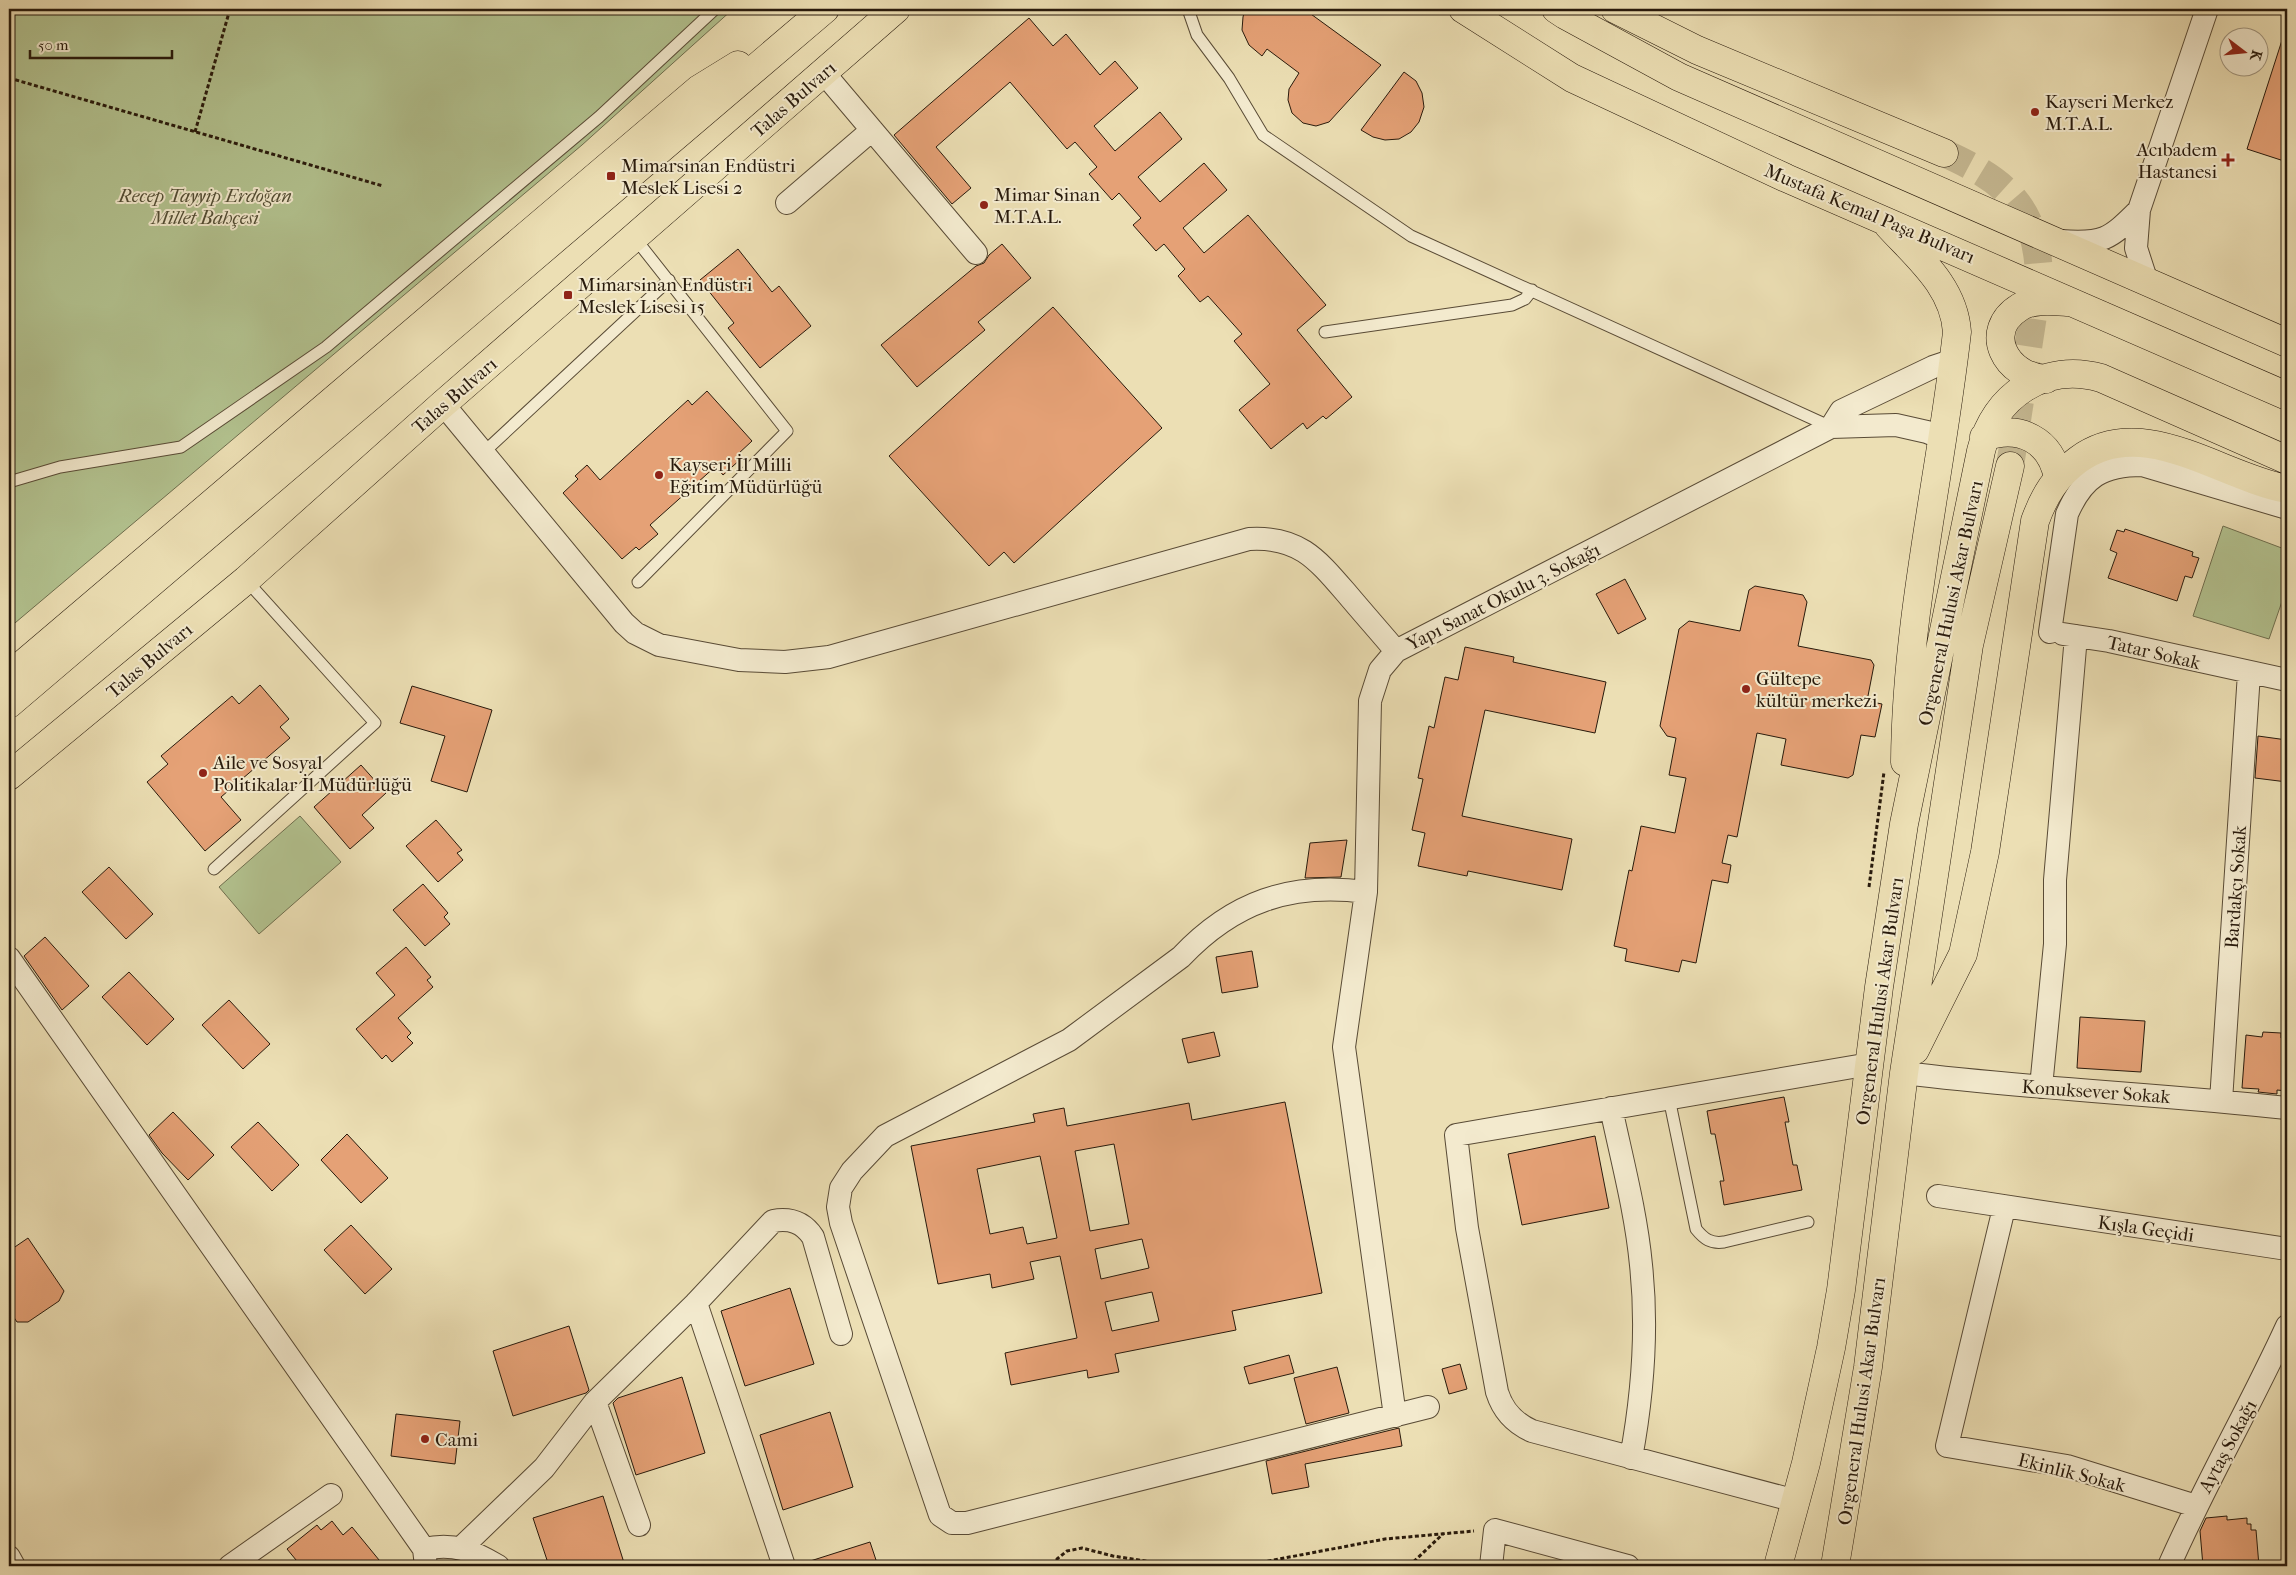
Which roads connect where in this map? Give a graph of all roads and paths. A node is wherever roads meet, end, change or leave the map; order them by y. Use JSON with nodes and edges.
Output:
{"nodes":[{"id":1,"x":230,"y":9,"type":"edge"},
{"id":2,"x":715,"y":9,"type":"edge"},
{"id":3,"x":896,"y":9,"type":"edge"},
{"id":4,"x":1188,"y":9,"type":"edge"},
{"id":5,"x":1463,"y":9,"type":"edge"},
{"id":6,"x":1556,"y":9,"type":"edge"},
{"id":7,"x":1615,"y":9,"type":"edge"},
{"id":8,"x":2207,"y":9,"type":"edge"},
{"id":9,"x":821,"y":12,"type":"edge"},
{"id":10,"x":823,"y":72,"type":"junction"},
{"id":11,"x":9,"y":78,"type":"edge"},
{"id":12,"x":872,"y":130,"type":"junction"},
{"id":13,"x":196,"y":132,"type":"junction"},
{"id":14,"x":1944,"y":153,"type":"tunnel mouth"},
{"id":15,"x":383,"y":186,"type":"dead end"},
{"id":16,"x":787,"y":203,"type":"dead end"},
{"id":17,"x":2139,"y":210,"type":"junction"},
{"id":18,"x":1882,"y":219,"type":"junction"},
{"id":19,"x":634,"y":238,"type":"junction"},
{"id":20,"x":2056,"y":241,"type":"junction"},
{"id":21,"x":976,"y":253,"type":"dead end"},
{"id":22,"x":2146,"y":279,"type":"junction"},
{"id":23,"x":669,"y":280,"type":"junction"},
{"id":24,"x":1532,"y":290,"type":"junction"},
{"id":25,"x":2076,"y":302,"type":"junction"},
{"id":26,"x":1325,"y":332,"type":"dead end"},
{"id":27,"x":2287,"y":342,"type":"edge"},
{"id":28,"x":1954,"y":360,"type":"junction"},
{"id":29,"x":2046,"y":378,"type":"junction"},
{"id":30,"x":2287,"y":396,"type":"edge"},
{"id":31,"x":443,"y":404,"type":"junction"},
{"id":32,"x":1831,"y":427,"type":"junction"},
{"id":33,"x":1984,"y":437,"type":"junction"},
{"id":34,"x":1942,"y":438,"type":"junction"},
{"id":35,"x":483,"y":453,"type":"junction"},
{"id":36,"x":2287,"y":460,"type":"edge"},
{"id":37,"x":2010,"y":466,"type":"tunnel mouth"},
{"id":38,"x":2058,"y":478,"type":"junction"},
{"id":39,"x":9,"y":482,"type":"edge"},
{"id":40,"x":2287,"y":488,"type":"edge"},
{"id":41,"x":2287,"y":508,"type":"edge"},
{"id":42,"x":246,"y":580,"type":"junction"},
{"id":43,"x":638,"y":582,"type":"dead end"},
{"id":44,"x":2020,"y":627,"type":"junction"},
{"id":45,"x":2050,"y":632,"type":"junction"},
{"id":46,"x":2076,"y":636,"type":"junction"},
{"id":47,"x":1396,"y":651,"type":"junction"},
{"id":48,"x":2249,"y":673,"type":"junction"},
{"id":49,"x":9,"y":676,"type":"edge"},
{"id":50,"x":2287,"y":680,"type":"edge"},
{"id":51,"x":9,"y":704,"type":"edge"},
{"id":52,"x":9,"y":776,"type":"edge"},
{"id":53,"x":1904,"y":824,"type":"junction"},
{"id":54,"x":214,"y":869,"type":"dead end"},
{"id":55,"x":1366,"y":892,"type":"junction"},
{"id":56,"x":9,"y":958,"type":"edge"},
{"id":57,"x":1870,"y":1064,"type":"junction"},
{"id":58,"x":1904,"y":1073,"type":"junction"},
{"id":59,"x":2041,"y":1088,"type":"junction"},
{"id":60,"x":1669,"y":1098,"type":"junction"},
{"id":61,"x":2221,"y":1101,"type":"junction"},
{"id":62,"x":1611,"y":1108,"type":"junction"},
{"id":63,"x":2287,"y":1108,"type":"edge"},
{"id":64,"x":1938,"y":1196,"type":"dead end"},
{"id":65,"x":2004,"y":1208,"type":"junction"},
{"id":66,"x":1808,"y":1222,"type":"dead end"},
{"id":67,"x":2287,"y":1249,"type":"edge"},
{"id":68,"x":696,"y":1303,"type":"junction"},
{"id":69,"x":2287,"y":1326,"type":"edge"},
{"id":70,"x":841,"y":1334,"type":"dead end"},
{"id":71,"x":2278,"y":1367,"type":"edge"},
{"id":72,"x":595,"y":1402,"type":"junction"},
{"id":73,"x":1428,"y":1408,"type":"dead end"},
{"id":74,"x":1395,"y":1416,"type":"junction"},
{"id":75,"x":1631,"y":1458,"type":"junction"},
{"id":76,"x":331,"y":1495,"type":"dead end"},
{"id":77,"x":1796,"y":1502,"type":"junction"},
{"id":78,"x":2196,"y":1506,"type":"junction"},
{"id":79,"x":640,"y":1525,"type":"dead end"},
{"id":80,"x":1495,"y":1530,"type":"junction"},
{"id":81,"x":1445,"y":1533,"type":"junction"},
{"id":82,"x":461,"y":1548,"type":"junction"},
{"id":83,"x":9,"y":1557,"type":"edge"},
{"id":84,"x":425,"y":1558,"type":"edge"},
{"id":85,"x":14,"y":1566,"type":"edge"},
{"id":86,"x":230,"y":1566,"type":"edge"},
{"id":87,"x":498,"y":1566,"type":"edge"},
{"id":88,"x":784,"y":1566,"type":"edge"},
{"id":89,"x":1054,"y":1566,"type":"edge"},
{"id":90,"x":1178,"y":1566,"type":"edge"},
{"id":91,"x":1242,"y":1566,"type":"edge"},
{"id":92,"x":1408,"y":1566,"type":"edge"},
{"id":93,"x":1491,"y":1566,"type":"edge"},
{"id":94,"x":1628,"y":1566,"type":"edge"},
{"id":95,"x":1778,"y":1566,"type":"edge"},
{"id":96,"x":1835,"y":1566,"type":"edge"},
{"id":97,"x":2170,"y":1566,"type":"edge"}],
"edges":[{"from":1,"to":13,"type":"path"},
{"from":2,"to":39,"type":"lane"},
{"from":3,"to":10,"type":"main road","name":"Talas Bulvarı"},
{"from":4,"to":24,"type":"lane"},
{"from":5,"to":18,"type":"main road","name":"Mustafa Kemal Paşa Bulvarı"},
{"from":6,"to":20,"type":"main road"},
{"from":7,"to":14,"type":"main road"},
{"from":8,"to":17,"type":"street"},
{"from":9,"to":49,"type":"main road"},
{"from":9,"to":51,"type":"main road"},
{"from":10,"to":12,"type":"street"},
{"from":10,"to":19,"type":"main road","name":"Talas Bulvarı"},
{"from":11,"to":13,"type":"path"},
{"from":12,"to":16,"type":"street"},
{"from":12,"to":21,"type":"street"},
{"from":13,"to":15,"type":"path"},
{"from":17,"to":20,"type":"street"},
{"from":17,"to":22,"type":"street"},
{"from":18,"to":25,"type":"main road","name":"Mustafa Kemal Paşa Bulvarı"},
{"from":18,"to":28,"type":"main road"},
{"from":19,"to":23,"type":"lane"},
{"from":19,"to":31,"type":"main road","name":"Talas Bulvarı"},
{"from":20,"to":22,"type":"main road"},
{"from":22,"to":27,"type":"main road"},
{"from":23,"to":35,"type":"lane"},
{"from":23,"to":43,"type":"lane"},
{"from":24,"to":26,"type":"lane"},
{"from":24,"to":32,"type":"lane"},
{"from":25,"to":29,"type":"main road"},
{"from":25,"to":30,"type":"main road","name":"Mustafa Kemal Paşa Bulvarı"},
{"from":28,"to":32,"type":"street","name":"Yapı Sanat Okulu 3. Sokağı"},
{"from":28,"to":34,"type":"main road"},
{"from":29,"to":33,"type":"main road","name":"Orgeneral Hulusi Akar Bulvarı"},
{"from":29,"to":36,"type":"main road"},
{"from":31,"to":35,"type":"street"},
{"from":31,"to":42,"type":"main road","name":"Talas Bulvarı"},
{"from":32,"to":34,"type":"street","name":"Yapı Sanat Okulu 3. Sokağı"},
{"from":32,"to":47,"type":"street","name":"Yapı Sanat Okulu 3. Sokağı"},
{"from":33,"to":38,"type":"main road"},
{"from":33,"to":53,"type":"main road","name":"Orgeneral Hulusi Akar Bulvarı"},
{"from":34,"to":53,"type":"main road"},
{"from":35,"to":47,"type":"street"},
{"from":37,"to":58,"type":"main road","name":"Orgeneral Hulusi Akar Bulvarı"},
{"from":38,"to":40,"type":"main road"},
{"from":38,"to":44,"type":"main road"},
{"from":41,"to":45,"type":"street"},
{"from":42,"to":52,"type":"main road","name":"Talas Bulvarı"},
{"from":42,"to":54,"type":"lane"},
{"from":44,"to":45,"type":"street","name":"Tatar Sokak"},
{"from":44,"to":58,"type":"main road"},
{"from":45,"to":46,"type":"street","name":"Tatar Sokak"},
{"from":46,"to":48,"type":"street","name":"Tatar Sokak"},
{"from":46,"to":59,"type":"street"},
{"from":47,"to":55,"type":"street","name":"Yapı Sanat Okulu 3. Sokağı"},
{"from":48,"to":50,"type":"street","name":"Tatar Sokak"},
{"from":48,"to":61,"type":"street","name":"Bardakçı Sokak"},
{"from":53,"to":57,"type":"main road","name":"Orgeneral Hulusi Akar Bulvarı"},
{"from":55,"to":74,"type":"street","name":"Yapı Sanat Okulu 3. Sokağı"},
{"from":55,"to":74,"type":"street"},
{"from":56,"to":84,"type":"street"},
{"from":57,"to":60,"type":"street"},
{"from":57,"to":77,"type":"main road","name":"Orgeneral Hulusi Akar Bulvarı"},
{"from":58,"to":59,"type":"street","name":"Konuksever Sokak"},
{"from":58,"to":96,"type":"main road","name":"Orgeneral Hulusi Akar Bulvarı"},
{"from":59,"to":61,"type":"street","name":"Konuksever Sokak"},
{"from":60,"to":62,"type":"street"},
{"from":60,"to":66,"type":"lane"},
{"from":61,"to":63,"type":"street","name":"Konuksever Sokak"},
{"from":62,"to":75,"type":"street"},
{"from":62,"to":75,"type":"street"},
{"from":64,"to":65,"type":"street","name":"Kışla Geçidi"},
{"from":65,"to":67,"type":"street","name":"Kışla Geçidi"},
{"from":65,"to":78,"type":"street","name":"Ekinlik Sokak"},
{"from":68,"to":70,"type":"street"},
{"from":68,"to":72,"type":"street"},
{"from":68,"to":88,"type":"street"},
{"from":69,"to":71,"type":"street","name":"Aytaş Sokağı"},
{"from":71,"to":78,"type":"street","name":"Aytaş Sokağı"},
{"from":72,"to":79,"type":"street"},
{"from":72,"to":82,"type":"street"},
{"from":73,"to":74,"type":"street"},
{"from":75,"to":77,"type":"street"},
{"from":76,"to":86,"type":"street"},
{"from":77,"to":95,"type":"main road","name":"Orgeneral Hulusi Akar Bulvarı"},
{"from":78,"to":97,"type":"street","name":"Aytaş Sokağı"},
{"from":80,"to":81,"type":"path"},
{"from":80,"to":93,"type":"street"},
{"from":80,"to":94,"type":"street"},
{"from":81,"to":91,"type":"path"},
{"from":81,"to":92,"type":"path"},
{"from":82,"to":84,"type":"street"},
{"from":82,"to":87,"type":"street"},
{"from":83,"to":85,"type":"street"},
{"from":89,"to":90,"type":"path"}]}
